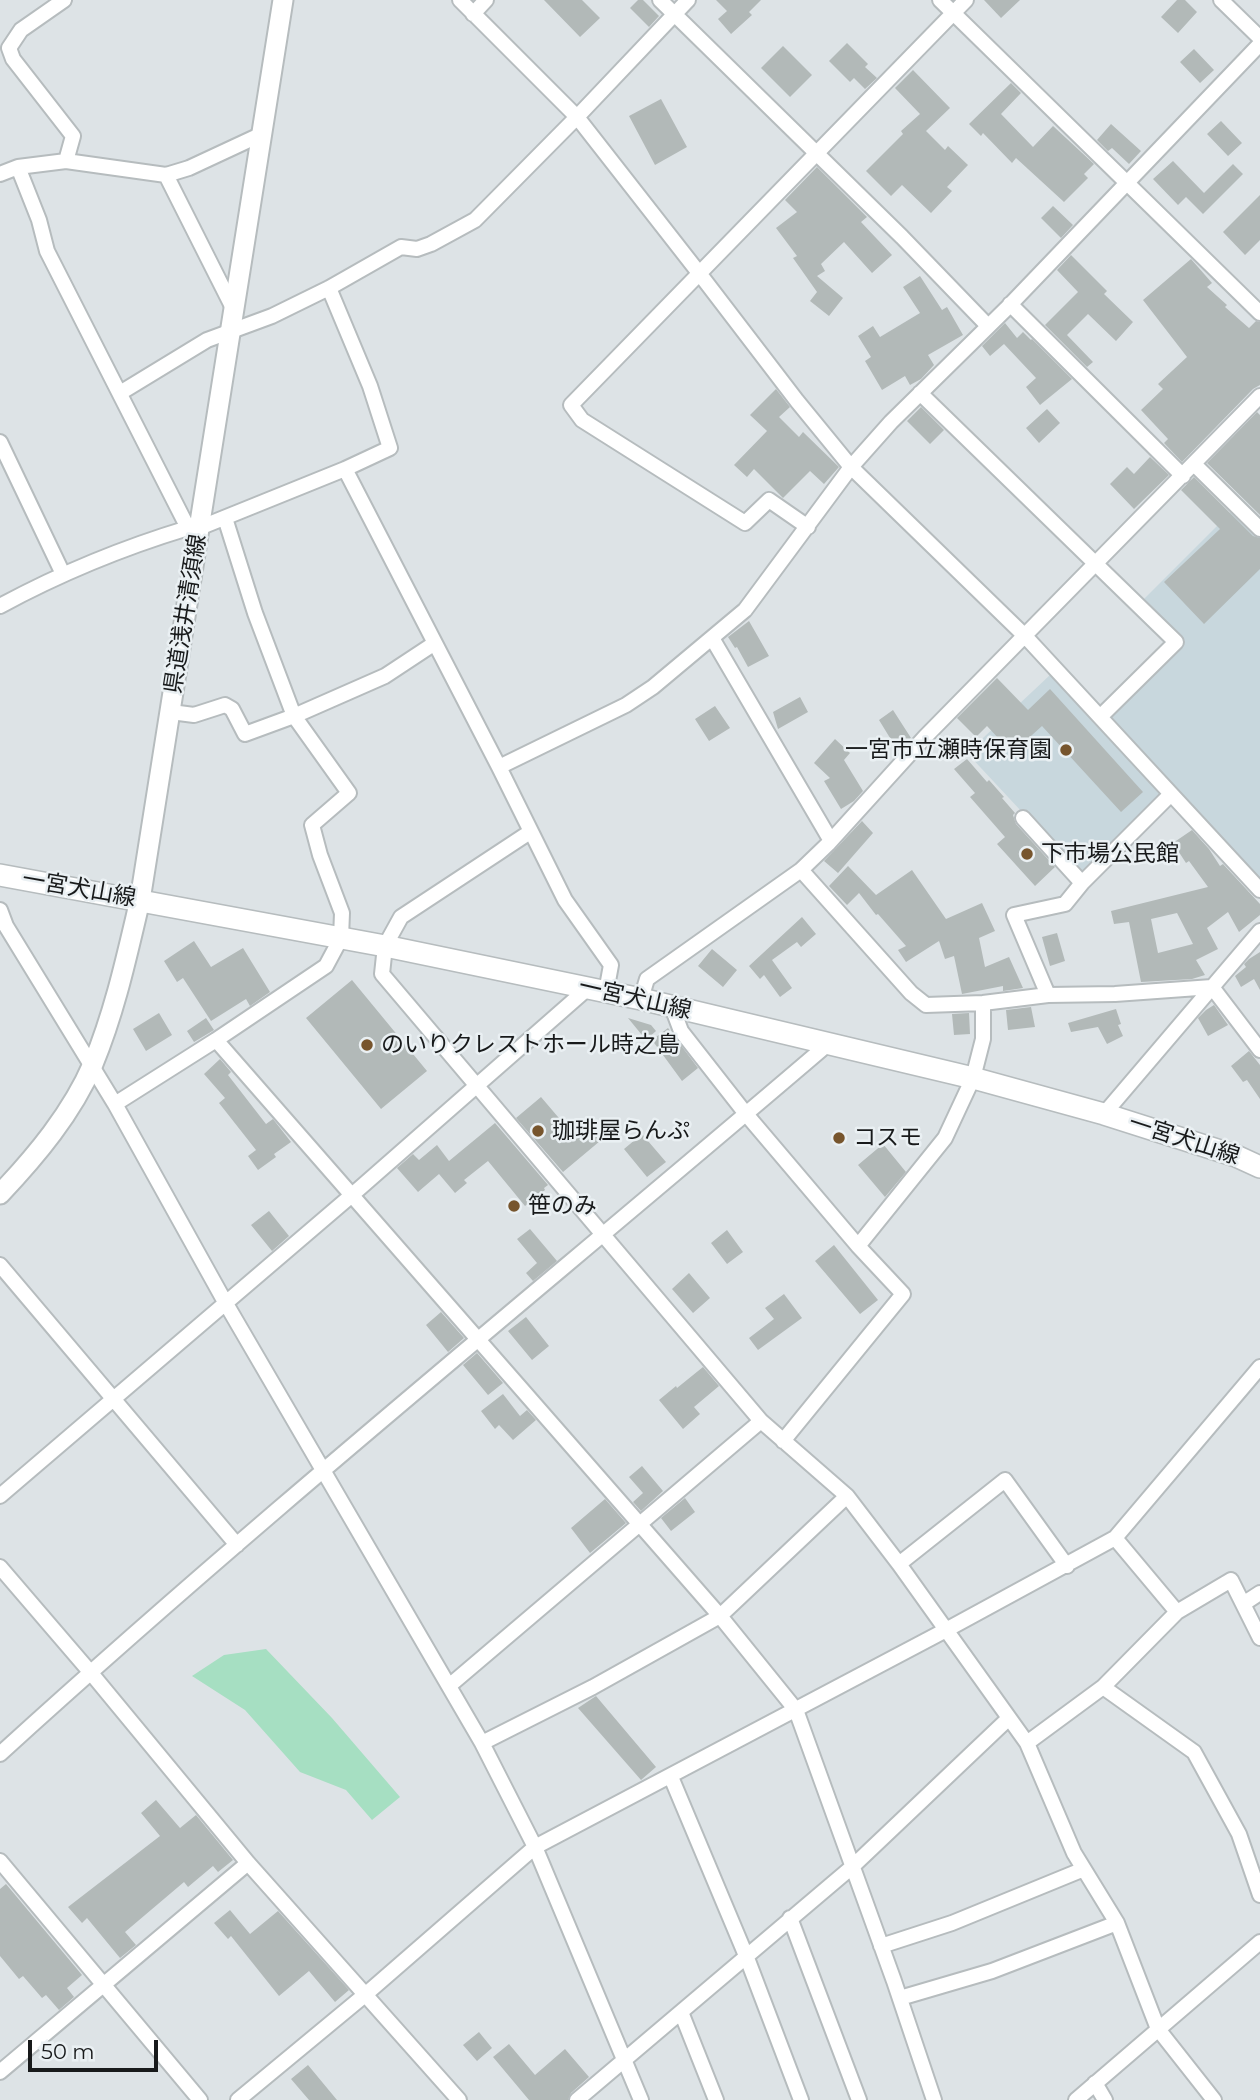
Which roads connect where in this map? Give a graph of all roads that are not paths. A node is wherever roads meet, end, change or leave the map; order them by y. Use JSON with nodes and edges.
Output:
{"nodes":[{"id":1,"x":64,"y":0,"type":"edge"},
{"id":2,"x":283,"y":0,"type":"edge"},
{"id":3,"x":460,"y":0,"type":"edge"},
{"id":4,"x":486,"y":0,"type":"edge"},
{"id":5,"x":660,"y":0,"type":"edge"},
{"id":6,"x":688,"y":0,"type":"edge"},
{"id":7,"x":940,"y":0,"type":"edge"},
{"id":8,"x":966,"y":0,"type":"edge"},
{"id":9,"x":1221,"y":0,"type":"edge"},
{"id":10,"x":473,"y":13,"type":"junction"},
{"id":11,"x":954,"y":13,"type":"junction"},
{"id":12,"x":674,"y":15,"type":"junction"},
{"id":13,"x":1260,"y":38,"type":"edge"},
{"id":14,"x":1260,"y":44,"type":"edge"},
{"id":15,"x":577,"y":117,"type":"junction"},
{"id":16,"x":262,"y":134,"type":"junction"},
{"id":17,"x":815,"y":155,"type":"junction"},
{"id":18,"x":66,"y":161,"type":"junction"},
{"id":19,"x":18,"y":167,"type":"junction"},
{"id":20,"x":0,"y":174,"type":"edge"},
{"id":21,"x":166,"y":175,"type":"junction"},
{"id":22,"x":1128,"y":184,"type":"junction"},
{"id":23,"x":699,"y":273,"type":"junction"},
{"id":24,"x":329,"y":288,"type":"junction"},
{"id":25,"x":1010,"y":304,"type":"junction"},
{"id":26,"x":234,"y":310,"type":"junction"},
{"id":27,"x":1260,"y":313,"type":"edge"},
{"id":28,"x":988,"y":326,"type":"junction"},
{"id":29,"x":230,"y":330,"type":"junction"},
{"id":30,"x":120,"y":393,"type":"junction"},
{"id":31,"x":920,"y":393,"type":"junction"},
{"id":32,"x":1260,"y":396,"type":"edge"},
{"id":33,"x":0,"y":442,"type":"edge"},
{"id":34,"x":1194,"y":464,"type":"junction"},
{"id":35,"x":851,"y":467,"type":"junction"},
{"id":36,"x":345,"y":469,"type":"junction"},
{"id":37,"x":1183,"y":476,"type":"junction"},
{"id":38,"x":225,"y":518,"type":"junction"},
{"id":39,"x":808,"y":527,"type":"junction"},
{"id":40,"x":193,"y":528,"type":"junction"},
{"id":41,"x":1260,"y":529,"type":"edge"},
{"id":42,"x":1095,"y":564,"type":"junction"},
{"id":43,"x":63,"y":574,"type":"junction"},
{"id":44,"x":0,"y":606,"type":"edge"},
{"id":45,"x":1025,"y":636,"type":"junction"},
{"id":46,"x":712,"y":638,"type":"junction"},
{"id":47,"x":435,"y":643,"type":"junction"},
{"id":48,"x":171,"y":712,"type":"junction"},
{"id":49,"x":295,"y":716,"type":"junction"},
{"id":50,"x":1100,"y":717,"type":"junction"},
{"id":51,"x":499,"y":767,"type":"junction"},
{"id":52,"x":1171,"y":794,"type":"junction"},
{"id":53,"x":1023,"y":818,"type":"dead end"},
{"id":54,"x":530,"y":832,"type":"junction"},
{"id":55,"x":831,"y":841,"type":"junction"},
{"id":56,"x":801,"y":870,"type":"junction"},
{"id":57,"x":0,"y":876,"type":"edge"},
{"id":58,"x":1082,"y":883,"type":"junction"},
{"id":59,"x":1260,"y":890,"type":"edge"},
{"id":60,"x":140,"y":900,"type":"junction"},
{"id":61,"x":0,"y":910,"type":"edge"},
{"id":62,"x":3,"y":928,"type":"edge"},
{"id":63,"x":1260,"y":931,"type":"edge"},
{"id":64,"x":341,"y":938,"type":"junction"},
{"id":65,"x":385,"y":946,"type":"junction"},
{"id":66,"x":1212,"y":987,"type":"junction"},
{"id":67,"x":597,"y":990,"type":"junction"},
{"id":68,"x":1048,"y":995,"type":"junction"},
{"id":69,"x":641,"y":999,"type":"junction"},
{"id":70,"x":983,"y":1003,"type":"junction"},
{"id":71,"x":672,"y":1007,"type":"junction"},
{"id":72,"x":216,"y":1040,"type":"junction"},
{"id":73,"x":828,"y":1044,"type":"junction"},
{"id":74,"x":1260,"y":1050,"type":"edge"},
{"id":75,"x":92,"y":1066,"type":"junction"},
{"id":76,"x":973,"y":1078,"type":"junction"},
{"id":77,"x":476,"y":1086,"type":"junction"},
{"id":78,"x":115,"y":1104,"type":"junction"},
{"id":79,"x":746,"y":1114,"type":"junction"},
{"id":80,"x":1104,"y":1114,"type":"junction"},
{"id":81,"x":1260,"y":1167,"type":"edge"},
{"id":82,"x":0,"y":1194,"type":"edge"},
{"id":83,"x":352,"y":1195,"type":"junction"},
{"id":84,"x":602,"y":1234,"type":"junction"},
{"id":85,"x":858,"y":1246,"type":"junction"},
{"id":86,"x":0,"y":1265,"type":"edge"},
{"id":87,"x":225,"y":1302,"type":"junction"},
{"id":88,"x":478,"y":1339,"type":"junction"},
{"id":89,"x":1260,"y":1367,"type":"edge"},
{"id":90,"x":113,"y":1401,"type":"junction"},
{"id":91,"x":761,"y":1421,"type":"junction"},
{"id":92,"x":783,"y":1441,"type":"junction"},
{"id":93,"x":323,"y":1472,"type":"junction"},
{"id":94,"x":0,"y":1496,"type":"edge"},
{"id":95,"x":847,"y":1496,"type":"junction"},
{"id":96,"x":639,"y":1525,"type":"junction"},
{"id":97,"x":1115,"y":1538,"type":"junction"},
{"id":98,"x":237,"y":1545,"type":"junction"},
{"id":99,"x":899,"y":1564,"type":"junction"},
{"id":100,"x":1067,"y":1566,"type":"junction"},
{"id":101,"x":0,"y":1567,"type":"edge"},
{"id":102,"x":1260,"y":1592,"type":"edge"},
{"id":103,"x":1243,"y":1604,"type":"junction"},
{"id":104,"x":1177,"y":1612,"type":"junction"},
{"id":105,"x":720,"y":1616,"type":"junction"},
{"id":106,"x":946,"y":1630,"type":"junction"},
{"id":107,"x":1260,"y":1638,"type":"edge"},
{"id":108,"x":91,"y":1673,"type":"junction"},
{"id":109,"x":449,"y":1686,"type":"junction"},
{"id":110,"x":1103,"y":1687,"type":"junction"},
{"id":111,"x":796,"y":1710,"type":"junction"},
{"id":112,"x":1009,"y":1718,"type":"junction"},
{"id":113,"x":482,"y":1743,"type":"junction"},
{"id":114,"x":1027,"y":1743,"type":"junction"},
{"id":115,"x":0,"y":1754,"type":"edge"},
{"id":116,"x":671,"y":1777,"type":"junction"},
{"id":117,"x":535,"y":1847,"type":"junction"},
{"id":118,"x":0,"y":1861,"type":"edge"},
{"id":119,"x":248,"y":1863,"type":"junction"},
{"id":120,"x":852,"y":1867,"type":"junction"},
{"id":121,"x":1084,"y":1869,"type":"junction"},
{"id":122,"x":1260,"y":1895,"type":"edge"},
{"id":123,"x":790,"y":1918,"type":"junction"},
{"id":124,"x":1117,"y":1923,"type":"junction"},
{"id":125,"x":1260,"y":1942,"type":"edge"},
{"id":126,"x":881,"y":1946,"type":"junction"},
{"id":127,"x":747,"y":1958,"type":"junction"},
{"id":128,"x":103,"y":1984,"type":"junction"},
{"id":129,"x":366,"y":1994,"type":"junction"},
{"id":130,"x":900,"y":1998,"type":"junction"},
{"id":131,"x":681,"y":2012,"type":"junction"},
{"id":132,"x":1158,"y":2029,"type":"junction"},
{"id":133,"x":624,"y":2059,"type":"junction"},
{"id":134,"x":0,"y":2072,"type":"edge"},
{"id":135,"x":1095,"y":2083,"type":"junction"},
{"id":136,"x":200,"y":2100,"type":"edge"},
{"id":137,"x":238,"y":2100,"type":"edge"},
{"id":138,"x":459,"y":2100,"type":"edge"},
{"id":139,"x":577,"y":2100,"type":"edge"},
{"id":140,"x":641,"y":2100,"type":"edge"},
{"id":141,"x":716,"y":2100,"type":"edge"},
{"id":142,"x":801,"y":2100,"type":"edge"},
{"id":143,"x":859,"y":2100,"type":"edge"},
{"id":144,"x":934,"y":2100,"type":"edge"},
{"id":145,"x":1076,"y":2100,"type":"edge"},
{"id":146,"x":1105,"y":2100,"type":"edge"},
{"id":147,"x":1214,"y":2100,"type":"edge"}],
"edges":[{"from":1,"to":18,"type":"street"},
{"from":2,"to":16,"type":"main road","name":"県道浅井清須線"},
{"from":3,"to":10,"type":"street"},
{"from":4,"to":10,"type":"street"},
{"from":5,"to":12,"type":"street"},
{"from":6,"to":12,"type":"street"},
{"from":7,"to":11,"type":"street"},
{"from":8,"to":11,"type":"street"},
{"from":9,"to":13,"type":"street"},
{"from":10,"to":15,"type":"street"},
{"from":11,"to":17,"type":"street"},
{"from":11,"to":22,"type":"street"},
{"from":12,"to":15,"type":"street"},
{"from":12,"to":17,"type":"street"},
{"from":14,"to":22,"type":"street"},
{"from":15,"to":23,"type":"street"},
{"from":15,"to":24,"type":"street"},
{"from":16,"to":21,"type":"street"},
{"from":16,"to":26,"type":"main road","name":"県道浅井清須線"},
{"from":17,"to":23,"type":"street"},
{"from":17,"to":28,"type":"street"},
{"from":18,"to":19,"type":"street"},
{"from":18,"to":21,"type":"street"},
{"from":19,"to":20,"type":"street"},
{"from":19,"to":30,"type":"street"},
{"from":21,"to":26,"type":"street"},
{"from":22,"to":25,"type":"street"},
{"from":22,"to":27,"type":"street"},
{"from":23,"to":35,"type":"street"},
{"from":23,"to":39,"type":"street"},
{"from":24,"to":29,"type":"street"},
{"from":24,"to":36,"type":"street"},
{"from":25,"to":28,"type":"street"},
{"from":25,"to":37,"type":"street"},
{"from":26,"to":29,"type":"main road","name":"県道浅井清須線"},
{"from":28,"to":31,"type":"street"},
{"from":29,"to":30,"type":"street"},
{"from":29,"to":40,"type":"main road","name":"県道浅井清須線"},
{"from":30,"to":40,"type":"street"},
{"from":31,"to":35,"type":"street"},
{"from":31,"to":42,"type":"street"},
{"from":32,"to":34,"type":"street"},
{"from":33,"to":43,"type":"street"},
{"from":34,"to":37,"type":"street"},
{"from":34,"to":41,"type":"street"},
{"from":35,"to":39,"type":"street"},
{"from":35,"to":45,"type":"street"},
{"from":36,"to":38,"type":"street"},
{"from":36,"to":47,"type":"street"},
{"from":37,"to":42,"type":"street"},
{"from":38,"to":40,"type":"street"},
{"from":38,"to":49,"type":"street"},
{"from":39,"to":46,"type":"street"},
{"from":40,"to":43,"type":"street"},
{"from":40,"to":48,"type":"main road","name":"県道浅井清須線"},
{"from":42,"to":45,"type":"street"},
{"from":42,"to":50,"type":"street"},
{"from":43,"to":44,"type":"street"},
{"from":45,"to":50,"type":"street"},
{"from":45,"to":55,"type":"street"},
{"from":46,"to":51,"type":"street"},
{"from":46,"to":55,"type":"street"},
{"from":47,"to":49,"type":"street"},
{"from":47,"to":51,"type":"street"},
{"from":48,"to":49,"type":"street"},
{"from":48,"to":60,"type":"main road","name":"県道浅井清須線"},
{"from":49,"to":64,"type":"street"},
{"from":50,"to":52,"type":"street"},
{"from":51,"to":54,"type":"street"},
{"from":52,"to":58,"type":"street"},
{"from":52,"to":59,"type":"street"},
{"from":53,"to":58,"type":"street"},
{"from":54,"to":65,"type":"street"},
{"from":54,"to":67,"type":"street"},
{"from":55,"to":56,"type":"street"},
{"from":56,"to":69,"type":"street"},
{"from":56,"to":70,"type":"street"},
{"from":57,"to":60,"type":"main road","name":"一宮犬山線"},
{"from":58,"to":68,"type":"street"},
{"from":60,"to":64,"type":"main road","name":"一宮犬山線"},
{"from":60,"to":75,"type":"main road","name":"県道浅井清須線"},
{"from":61,"to":62,"type":"street"},
{"from":62,"to":75,"type":"street"},
{"from":63,"to":66,"type":"street"},
{"from":64,"to":65,"type":"main road","name":"一宮犬山線"},
{"from":64,"to":72,"type":"street"},
{"from":65,"to":67,"type":"main road","name":"一宮犬山線"},
{"from":65,"to":77,"type":"street"},
{"from":66,"to":68,"type":"street"},
{"from":66,"to":74,"type":"street"},
{"from":66,"to":80,"type":"street"},
{"from":67,"to":69,"type":"main road","name":"一宮犬山線"},
{"from":67,"to":77,"type":"street"},
{"from":68,"to":70,"type":"street"},
{"from":69,"to":71,"type":"main road","name":"一宮犬山線"},
{"from":70,"to":76,"type":"street"},
{"from":71,"to":73,"type":"main road","name":"一宮犬山線"},
{"from":71,"to":79,"type":"street"},
{"from":72,"to":78,"type":"street"},
{"from":72,"to":83,"type":"street"},
{"from":73,"to":76,"type":"main road","name":"一宮犬山線"},
{"from":73,"to":79,"type":"street"},
{"from":75,"to":78,"type":"street"},
{"from":75,"to":82,"type":"main road","name":"県道浅井清須線"},
{"from":76,"to":80,"type":"main road","name":"一宮犬山線"},
{"from":76,"to":85,"type":"street"},
{"from":77,"to":83,"type":"street"},
{"from":77,"to":84,"type":"street"},
{"from":78,"to":87,"type":"street"},
{"from":79,"to":84,"type":"street"},
{"from":79,"to":85,"type":"street"},
{"from":80,"to":81,"type":"main road","name":"一宮犬山線"},
{"from":83,"to":87,"type":"street"},
{"from":83,"to":88,"type":"street"},
{"from":84,"to":88,"type":"street"},
{"from":84,"to":91,"type":"street"},
{"from":85,"to":92,"type":"street"},
{"from":86,"to":90,"type":"street"},
{"from":87,"to":90,"type":"street"},
{"from":87,"to":93,"type":"street"},
{"from":88,"to":93,"type":"street"},
{"from":88,"to":96,"type":"street"},
{"from":89,"to":97,"type":"street"},
{"from":90,"to":94,"type":"street"},
{"from":90,"to":98,"type":"street"},
{"from":91,"to":92,"type":"street"},
{"from":91,"to":96,"type":"street"},
{"from":92,"to":95,"type":"street"},
{"from":93,"to":98,"type":"street"},
{"from":93,"to":109,"type":"street"},
{"from":95,"to":99,"type":"street"},
{"from":95,"to":105,"type":"street"},
{"from":96,"to":105,"type":"street"},
{"from":96,"to":109,"type":"street"},
{"from":97,"to":100,"type":"street"},
{"from":97,"to":104,"type":"street"},
{"from":98,"to":108,"type":"street"},
{"from":99,"to":100,"type":"street"},
{"from":99,"to":106,"type":"street"},
{"from":100,"to":106,"type":"street"},
{"from":101,"to":108,"type":"street"},
{"from":102,"to":103,"type":"street"},
{"from":103,"to":104,"type":"street"},
{"from":103,"to":107,"type":"street"},
{"from":104,"to":110,"type":"street"},
{"from":105,"to":111,"type":"street"},
{"from":105,"to":113,"type":"street"},
{"from":106,"to":111,"type":"street"},
{"from":106,"to":112,"type":"street"},
{"from":108,"to":115,"type":"street"},
{"from":108,"to":119,"type":"street"},
{"from":109,"to":113,"type":"street"},
{"from":110,"to":114,"type":"street"},
{"from":110,"to":122,"type":"street"},
{"from":111,"to":116,"type":"street"},
{"from":111,"to":120,"type":"street"},
{"from":112,"to":114,"type":"street"},
{"from":112,"to":120,"type":"street"},
{"from":113,"to":117,"type":"street"},
{"from":114,"to":121,"type":"street"},
{"from":116,"to":117,"type":"street"},
{"from":116,"to":127,"type":"street"},
{"from":117,"to":129,"type":"street"},
{"from":117,"to":133,"type":"street"},
{"from":118,"to":128,"type":"street"},
{"from":119,"to":128,"type":"street"},
{"from":119,"to":129,"type":"street"},
{"from":120,"to":123,"type":"street"},
{"from":120,"to":126,"type":"street"},
{"from":121,"to":124,"type":"street"},
{"from":121,"to":126,"type":"street"},
{"from":123,"to":127,"type":"street"},
{"from":123,"to":143,"type":"street"},
{"from":124,"to":130,"type":"street"},
{"from":124,"to":132,"type":"street"},
{"from":125,"to":132,"type":"street"},
{"from":126,"to":130,"type":"street"},
{"from":127,"to":131,"type":"street"},
{"from":127,"to":142,"type":"street"},
{"from":128,"to":134,"type":"street"},
{"from":128,"to":136,"type":"street"},
{"from":129,"to":137,"type":"street"},
{"from":129,"to":138,"type":"street"},
{"from":130,"to":144,"type":"street"},
{"from":131,"to":133,"type":"street"},
{"from":131,"to":141,"type":"street"},
{"from":132,"to":135,"type":"street"},
{"from":132,"to":147,"type":"street"},
{"from":133,"to":139,"type":"street"},
{"from":133,"to":140,"type":"street"},
{"from":135,"to":145,"type":"street"},
{"from":135,"to":146,"type":"street"}]}
